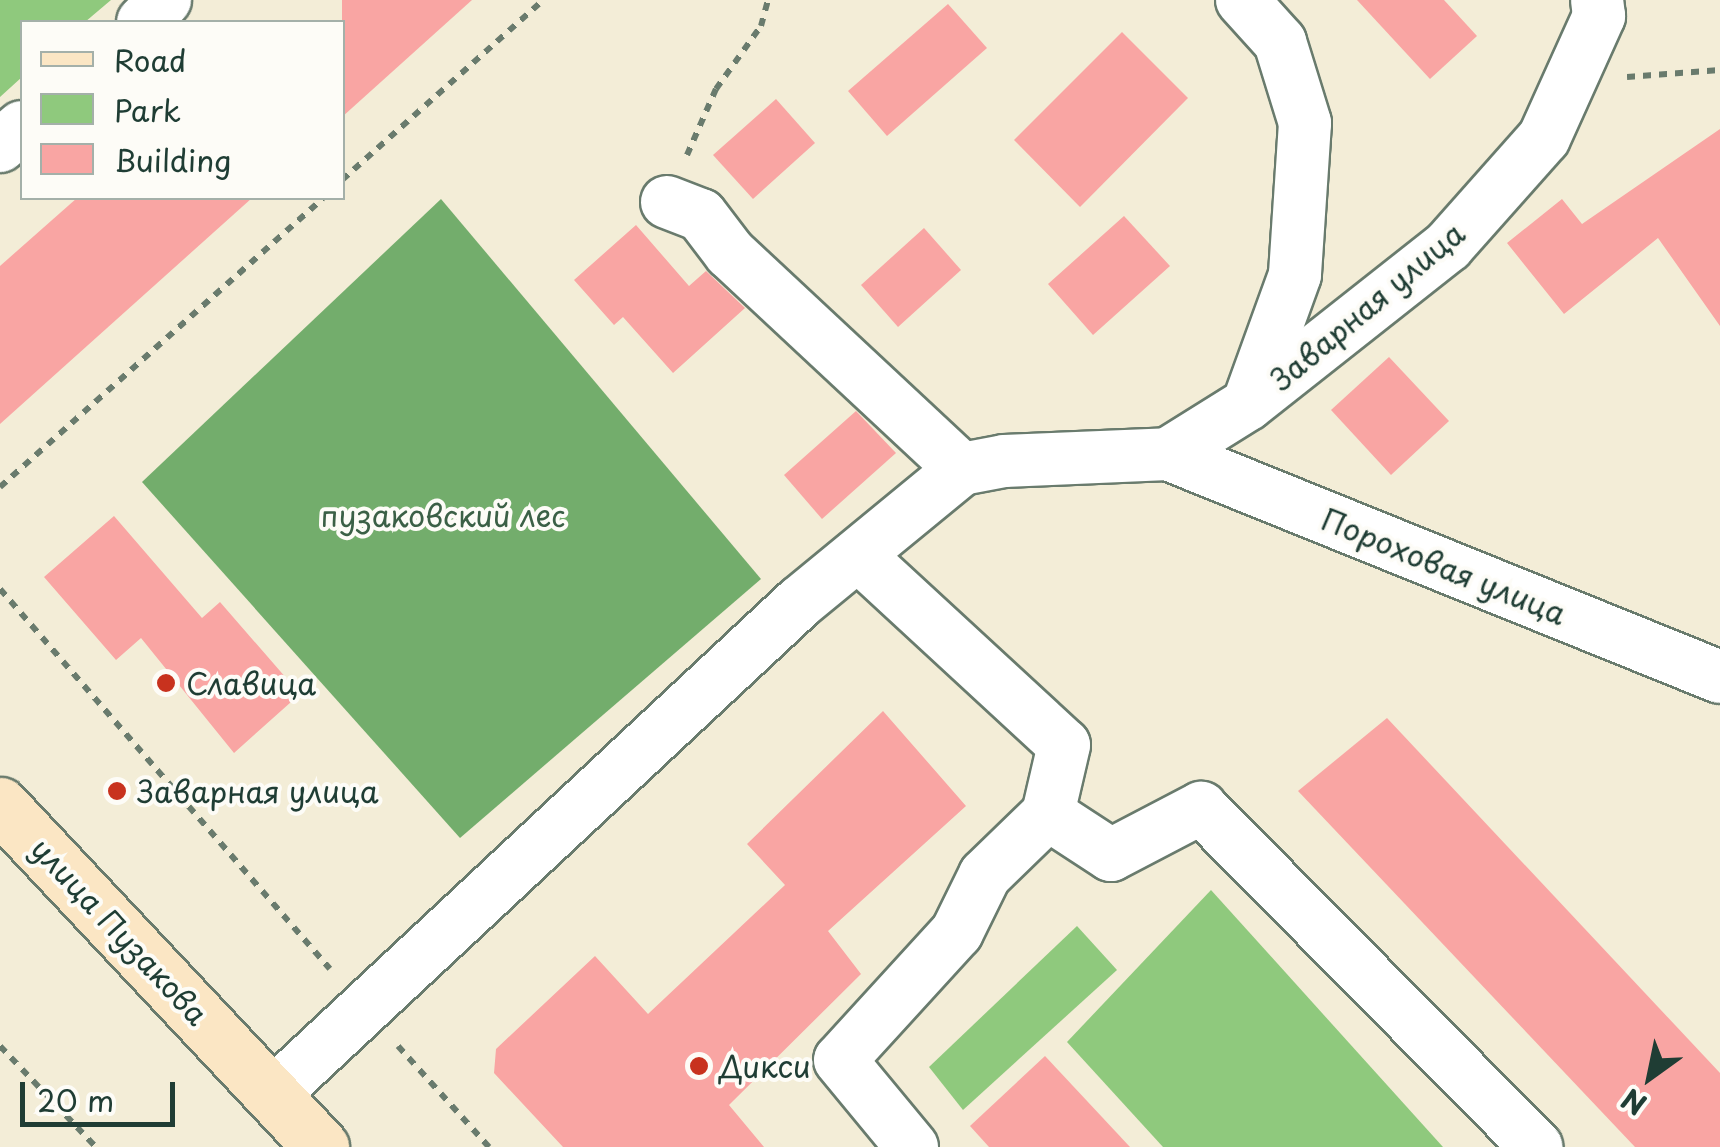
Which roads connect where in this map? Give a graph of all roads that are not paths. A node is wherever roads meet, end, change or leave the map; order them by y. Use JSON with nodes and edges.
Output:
{"nodes":[{"id":1,"x":165,"y":0,"type":"edge"},
{"id":2,"x":1242,"y":0,"type":"edge"},
{"id":3,"x":1596,"y":0,"type":"edge"},
{"id":4,"x":144,"y":20,"type":"edge"},
{"id":5,"x":20,"y":129,"type":"edge"},
{"id":6,"x":0,"y":146,"type":"edge"},
{"id":7,"x":667,"y":202,"type":"road end"},
{"id":8,"x":1248,"y":404,"type":"junction"},
{"id":9,"x":1168,"y":454,"type":"junction"},
{"id":10,"x":962,"y":469,"type":"junction"},
{"id":11,"x":858,"y":554,"type":"junction"},
{"id":12,"x":1720,"y":677,"type":"edge"},
{"id":13,"x":0,"y":804,"type":"edge"},
{"id":14,"x":1048,"y":814,"type":"junction"},
{"id":15,"x":272,"y":1094,"type":"junction"},
{"id":16,"x":321,"y":1147,"type":"edge"},
{"id":17,"x":912,"y":1147,"type":"edge"},
{"id":18,"x":1537,"y":1147,"type":"edge"}],
"edges":[{"from":1,"to":4,"type":"street"},
{"from":2,"to":8,"type":"street","name":"Заварная улица"},
{"from":3,"to":8,"type":"street","name":"Заварная улица"},
{"from":5,"to":6,"type":"street"},
{"from":7,"to":10,"type":"street"},
{"from":8,"to":9,"type":"street","name":"Заварная улица"},
{"from":9,"to":10,"type":"street","name":"Заварная улица"},
{"from":9,"to":12,"type":"street","name":"Пороховая улица"},
{"from":10,"to":11,"type":"street","name":"Заварная улица"},
{"from":11,"to":14,"type":"street"},
{"from":11,"to":15,"type":"street","name":"Заварная улица"},
{"from":13,"to":15,"type":"street","name":"улица Пузакова"},
{"from":14,"to":17,"type":"street"},
{"from":14,"to":18,"type":"street"},
{"from":15,"to":16,"type":"street","name":"улица Пузакова"}]}
